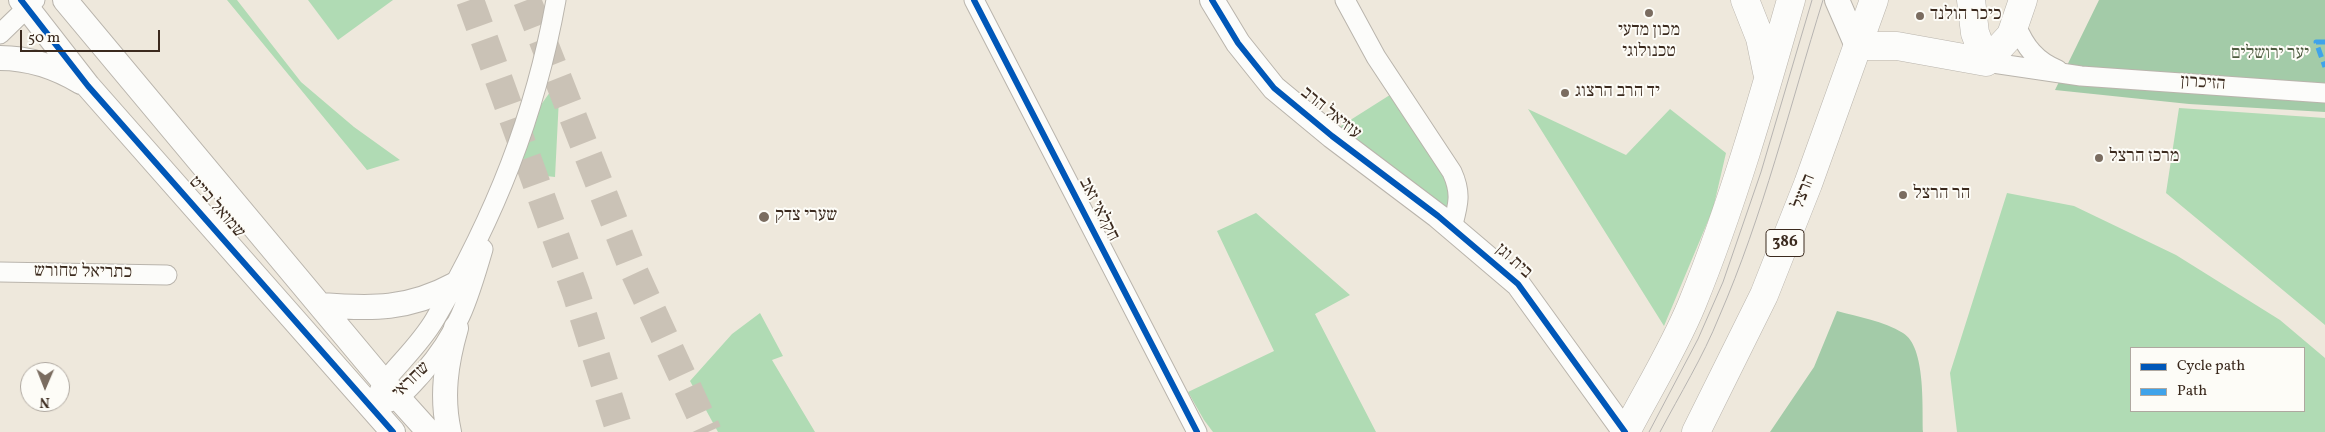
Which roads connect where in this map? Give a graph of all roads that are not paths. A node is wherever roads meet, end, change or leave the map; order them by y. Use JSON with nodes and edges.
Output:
{"nodes":[{"id":1,"x":65,"y":0,"type":"edge"},
{"id":2,"x":556,"y":0,"type":"edge"},
{"id":3,"x":974,"y":0,"type":"edge"},
{"id":4,"x":1212,"y":0,"type":"edge"},
{"id":5,"x":1345,"y":0,"type":"edge"},
{"id":6,"x":1744,"y":0,"type":"edge"},
{"id":7,"x":1837,"y":0,"type":"edge"},
{"id":8,"x":1874,"y":0,"type":"edge"},
{"id":9,"x":1971,"y":0,"type":"edge"},
{"id":10,"x":1792,"y":1,"type":"edge"},
{"id":11,"x":28,"y":3,"type":"edge"},
{"id":12,"x":2019,"y":8,"type":"edge"},
{"id":13,"x":0,"y":34,"type":"edge"},
{"id":14,"x":1857,"y":46,"type":"junction"},
{"id":15,"x":0,"y":58,"type":"edge"},
{"id":16,"x":1986,"y":62,"type":"junction"},
{"id":17,"x":2082,"y":76,"type":"junction"},
{"id":18,"x":1768,"y":78,"type":"junction"},
{"id":19,"x":88,"y":86,"type":"junction"},
{"id":20,"x":2325,"y":93,"type":"edge"},
{"id":21,"x":496,"y":203,"type":"junction"},
{"id":22,"x":1452,"y":228,"type":"junction"},
{"id":23,"x":0,"y":272,"type":"edge"},
{"id":24,"x":167,"y":275,"type":"dead end"},
{"id":25,"x":456,"y":284,"type":"junction"},
{"id":26,"x":320,"y":305,"type":"junction"},
{"id":27,"x":456,"y":328,"type":"junction"},
{"id":28,"x":1566,"y":348,"type":"junction"},
{"id":29,"x":391,"y":391,"type":"junction"},
{"id":30,"x":372,"y":408,"type":"junction"},
{"id":31,"x":393,"y":432,"type":"edge"},
{"id":32,"x":429,"y":432,"type":"edge"},
{"id":33,"x":449,"y":432,"type":"edge"},
{"id":34,"x":1197,"y":432,"type":"edge"},
{"id":35,"x":1614,"y":432,"type":"edge"},
{"id":36,"x":1626,"y":432,"type":"edge"},
{"id":37,"x":1696,"y":432,"type":"edge"}],
"edges":[{"from":1,"to":26,"type":"street","name":"שמואל בייט"},
{"from":2,"to":21,"type":"street","name":"שחראי"},
{"from":3,"to":34,"type":"street","name":"חקלאי זאב"},
{"from":4,"to":22,"type":"street","name":"עוזיאל הרב"},
{"from":5,"to":22,"type":"street"},
{"from":6,"to":18,"type":"main road"},
{"from":7,"to":14,"type":"street"},
{"from":8,"to":14,"type":"main road","name":"הרצל","number":"386"},
{"from":9,"to":16,"type":"main road"},
{"from":10,"to":18,"type":"main road"},
{"from":11,"to":13,"type":"street"},
{"from":11,"to":19,"type":"street","name":"שמואל בייט"},
{"from":12,"to":16,"type":"main road"},
{"from":12,"to":17,"type":"street","name":"הזיכרון"},
{"from":14,"to":16,"type":"main road","name":"הזיכרון"},
{"from":14,"to":37,"type":"main road","name":"הרצל","number":"386"},
{"from":15,"to":19,"type":"street"},
{"from":16,"to":17,"type":"street","name":"הזיכרון"},
{"from":17,"to":20,"type":"street","name":"הזיכרון"},
{"from":18,"to":36,"type":"main road"},
{"from":19,"to":30,"type":"street","name":"שמואל בייט"},
{"from":21,"to":25,"type":"street","name":"שחראי"},
{"from":21,"to":27,"type":"street","name":"שחראי"},
{"from":22,"to":28,"type":"street","name":"בית וגן"},
{"from":23,"to":24,"type":"street","name":"כתריאל טחורש"},
{"from":25,"to":26,"type":"street"},
{"from":25,"to":29,"type":"street","name":"שחראי"},
{"from":26,"to":29,"type":"street","name":"שמואל בייט"},
{"from":27,"to":29,"type":"street","name":"שחראי"},
{"from":27,"to":33,"type":"street"},
{"from":28,"to":35,"type":"street","name":"בית וגן"},
{"from":28,"to":36,"type":"street","name":"בית וגן"},
{"from":29,"to":30,"type":"street","name":"שחראי"},
{"from":29,"to":32,"type":"street","name":"שמואל בייט"},
{"from":30,"to":31,"type":"street","name":"שמואל בייט"}]}
